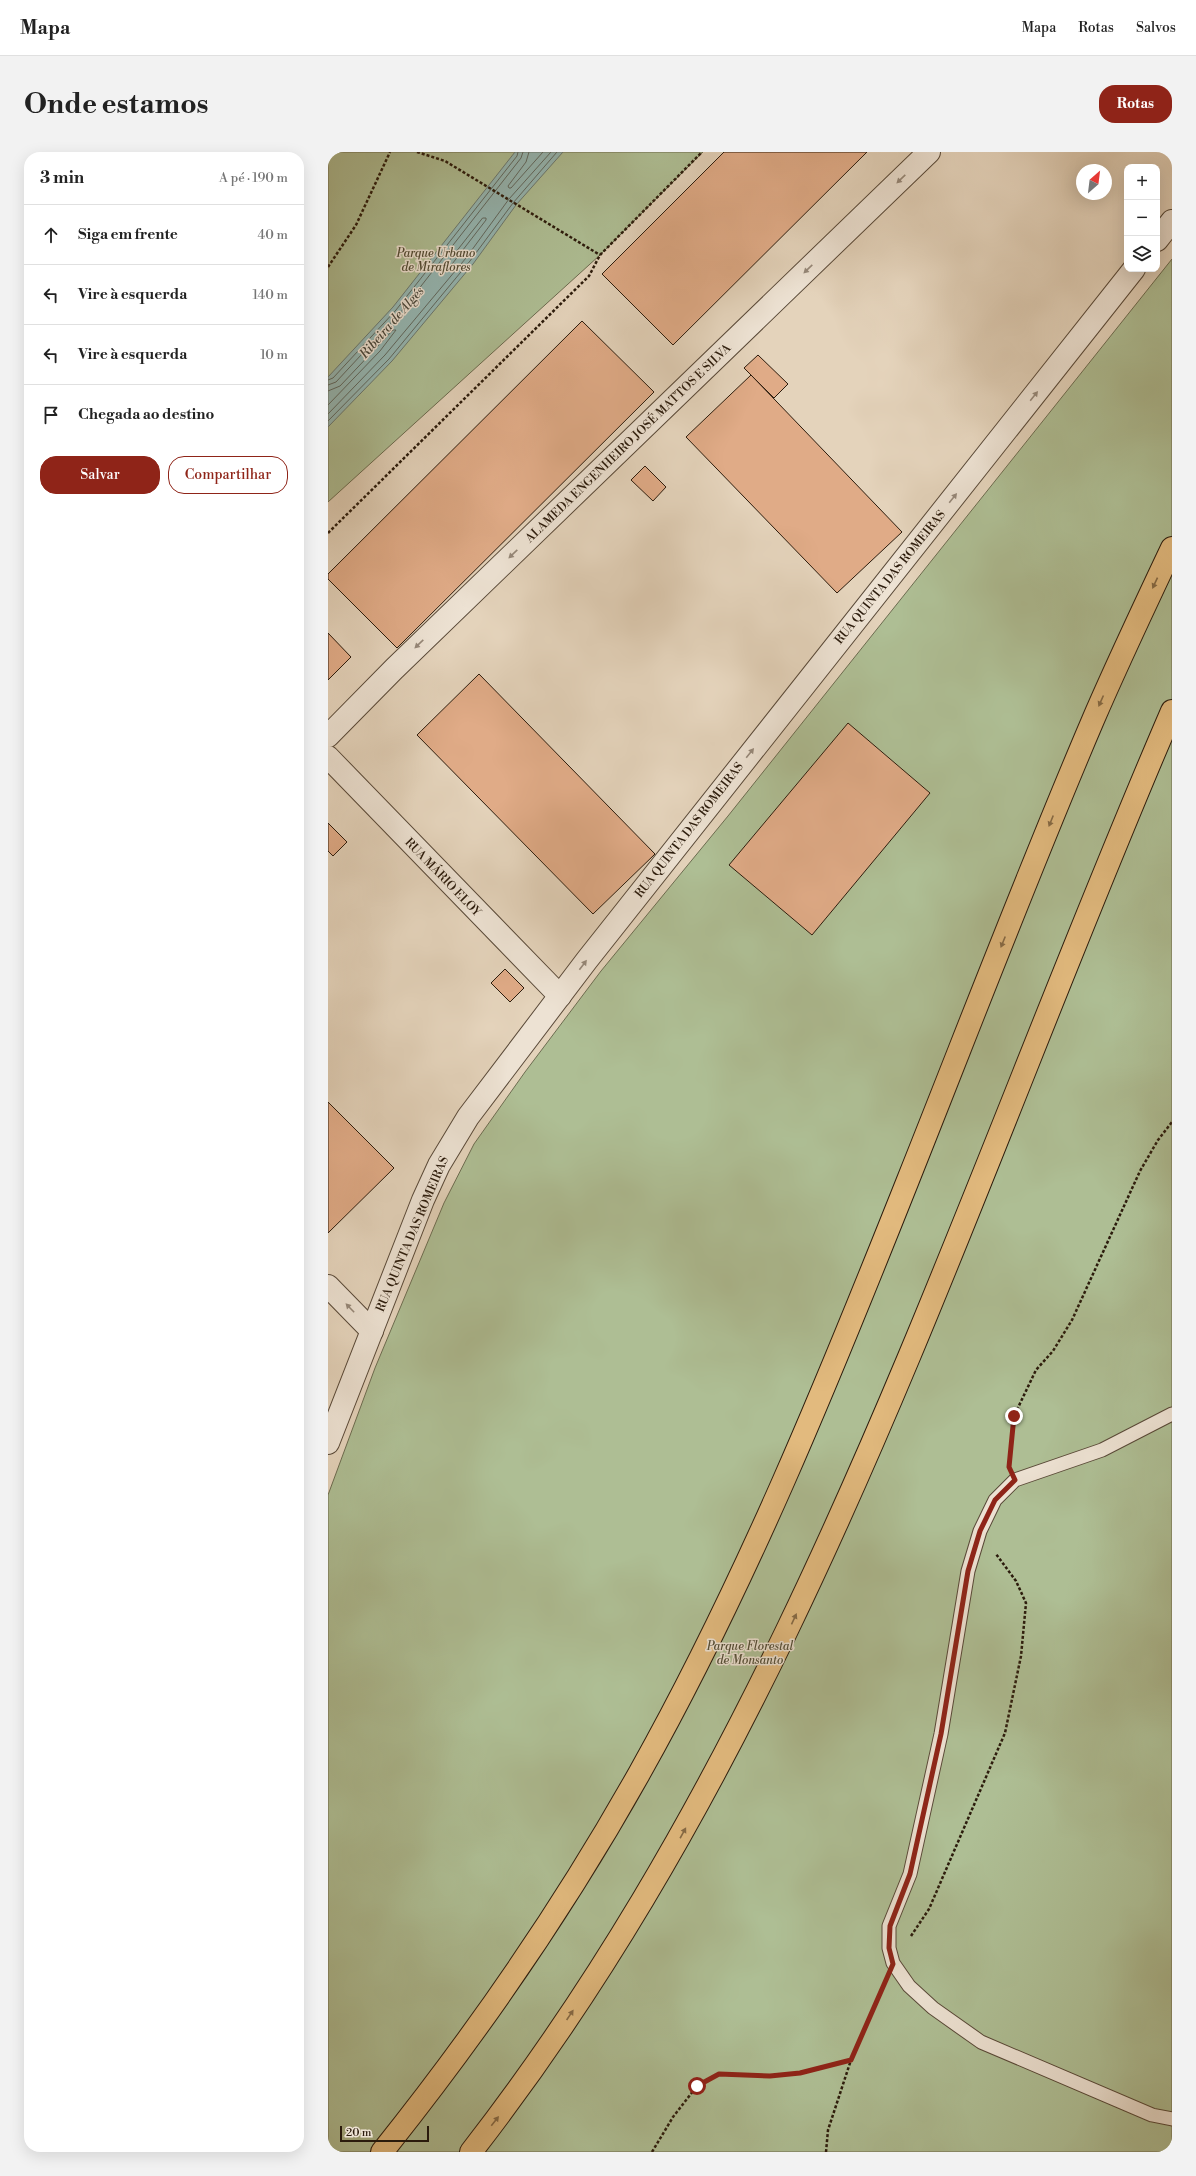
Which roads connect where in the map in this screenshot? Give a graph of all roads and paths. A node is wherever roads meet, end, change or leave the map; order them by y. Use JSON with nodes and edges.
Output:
{"nodes":[{"id":1,"x":390,"y":152,"type":"edge"},
{"id":2,"x":417,"y":152,"type":"edge"},
{"id":3,"x":702,"y":152,"type":"edge"},
{"id":4,"x":929,"y":152,"type":"edge"},
{"id":5,"x":1172,"y":221,"type":"edge"},
{"id":6,"x":1160,"y":236,"type":"edge"},
{"id":7,"x":600,"y":255,"type":"junction"},
{"id":8,"x":328,"y":267,"type":"edge"},
{"id":9,"x":1132,"y":272,"type":"edge"},
{"id":10,"x":328,"y":533,"type":"edge"},
{"id":11,"x":1172,"y":548,"type":"edge"},
{"id":12,"x":1172,"y":711,"type":"edge"},
{"id":13,"x":328,"y":736,"type":"edge"},
{"id":14,"x":328,"y":757,"type":"edge"},
{"id":15,"x":560,"y":996,"type":"junction"},
{"id":16,"x":1172,"y":1122,"type":"edge"},
{"id":17,"x":328,"y":1286,"type":"edge"},
{"id":18,"x":372,"y":1331,"type":"junction"},
{"id":19,"x":333,"y":1414,"type":"edge"},
{"id":20,"x":1172,"y":1414,"type":"edge"},
{"id":21,"x":328,"y":1442,"type":"edge"},
{"id":22,"x":1015,"y":1480,"type":"junction"},
{"id":23,"x":980,"y":1531,"type":"junction"},
{"id":24,"x":893,"y":1964,"type":"junction"},
{"id":25,"x":851,"y":2060,"type":"junction"},
{"id":26,"x":1172,"y":2119,"type":"edge"},
{"id":27,"x":382,"y":2152,"type":"edge"},
{"id":28,"x":471,"y":2152,"type":"edge"},
{"id":29,"x":652,"y":2152,"type":"edge"},
{"id":30,"x":826,"y":2152,"type":"edge"}],
"edges":[{"from":1,"to":8,"type":"path"},
{"from":2,"to":7,"type":"path"},
{"from":3,"to":7,"type":"path"},
{"from":4,"to":13,"type":"street","name":"ALAMEDA ENGENHEIRO JOSÉ MATTOS E SILVA","one_way":true},
{"from":5,"to":6,"type":"street"},
{"from":7,"to":10,"type":"path"},
{"from":15,"to":9,"type":"street","name":"RUA QUINTA DAS ROMEIRAS","one_way":true},
{"from":11,"to":27,"type":"highway","one_way":true},
{"from":28,"to":12,"type":"highway","one_way":true},
{"from":14,"to":15,"type":"street","name":"RUA MÁRIO ELOY"},
{"from":15,"to":18,"type":"street","name":"RUA QUINTA DAS ROMEIRAS"},
{"from":16,"to":22,"type":"path"},
{"from":18,"to":17,"type":"street","one_way":true},
{"from":18,"to":19,"type":"street","name":"RUA QUINTA DAS ROMEIRAS"},
{"from":19,"to":21,"type":"street","name":"RUA QUINTA DAS ROMEIRAS"},
{"from":20,"to":22,"type":"lane"},
{"from":22,"to":23,"type":"lane"},
{"from":23,"to":24,"type":"lane"},
{"from":23,"to":24,"type":"path"},
{"from":24,"to":25,"type":"path"},
{"from":24,"to":26,"type":"lane"},
{"from":25,"to":29,"type":"path"},
{"from":25,"to":30,"type":"path"}]}
